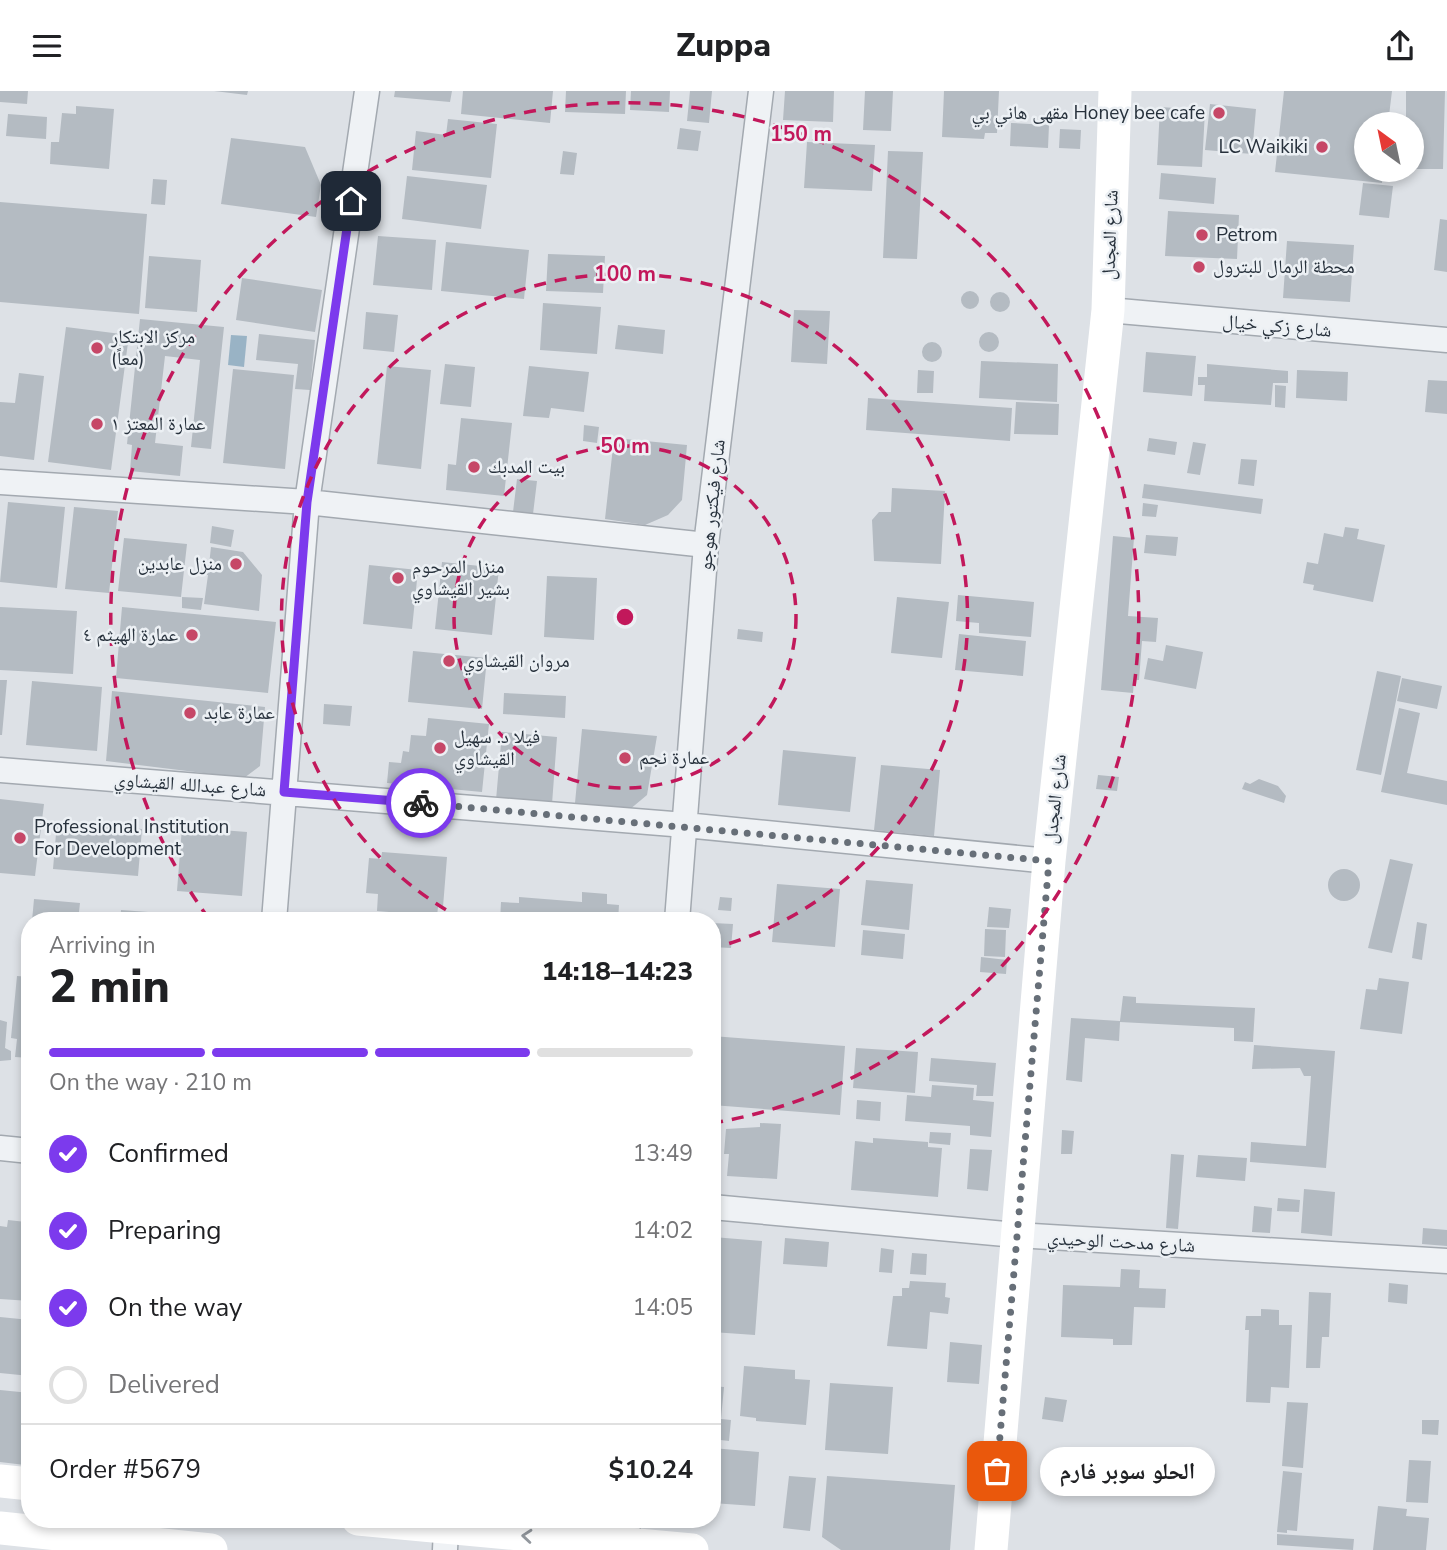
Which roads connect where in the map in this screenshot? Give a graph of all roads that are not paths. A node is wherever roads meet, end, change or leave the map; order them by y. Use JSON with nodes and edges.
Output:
{"nodes":[{"id":1,"x":368,"y":91,"type":"edge"},
{"id":2,"x":761,"y":91,"type":"edge"},
{"id":3,"x":1115,"y":91,"type":"edge"},
{"id":4,"x":1108,"y":310,"type":"junction"},
{"id":5,"x":1447,"y":340,"type":"edge"},
{"id":6,"x":0,"y":482,"type":"edge"},
{"id":7,"x":307,"y":502,"type":"junction"},
{"id":8,"x":706,"y":545,"type":"junction"},
{"id":9,"x":0,"y":770,"type":"edge"},
{"id":10,"x":284,"y":792,"type":"junction"},
{"id":11,"x":685,"y":825,"type":"junction"},
{"id":12,"x":1049,"y":861,"type":"junction"},
{"id":13,"x":275,"y":912,"type":"edge"},
{"id":14,"x":678,"y":912,"type":"edge"},
{"id":15,"x":0,"y":1148,"type":"edge"},
{"id":16,"x":21,"y":1150,"type":"edge"},
{"id":17,"x":721,"y":1208,"type":"edge"},
{"id":18,"x":1016,"y":1235,"type":"junction"},
{"id":19,"x":1447,"y":1261,"type":"edge"},
{"id":20,"x":0,"y":1481,"type":"edge"},
{"id":21,"x":21,"y":1483,"type":"edge"},
{"id":22,"x":0,"y":1528,"type":"edge"},
{"id":23,"x":398,"y":1528,"type":"edge"},
{"id":24,"x":627,"y":1538,"type":"edge"},
{"id":25,"x":446,"y":1539,"type":"edge"},
{"id":26,"x":211,"y":1550,"type":"edge"},
{"id":27,"x":692,"y":1550,"type":"edge"},
{"id":28,"x":991,"y":1550,"type":"edge"}],
"edges":[{"from":1,"to":7,"type":"street"},
{"from":2,"to":8,"type":"street","name":"شارع فيكتور هوجو"},
{"from":3,"to":4,"type":"main road","name":"شارع المجدل"},
{"from":4,"to":5,"type":"street","name":"شارع زكي خيال"},
{"from":4,"to":12,"type":"main road","name":"شارع المجدل"},
{"from":6,"to":7,"type":"street"},
{"from":7,"to":8,"type":"street"},
{"from":7,"to":10,"type":"street"},
{"from":8,"to":11,"type":"street","name":"شارع فيكتور هوجو"},
{"from":9,"to":10,"type":"street","name":"شارع عبدالله القيشاوي"},
{"from":10,"to":11,"type":"street","name":"شارع عبدالله القيشاوي"},
{"from":10,"to":13,"type":"street"},
{"from":11,"to":12,"type":"street","name":"شارع عبدالله القيشاوي"},
{"from":11,"to":14,"type":"street","name":"شارع فيكتور هوجو"},
{"from":12,"to":18,"type":"main road","name":"شارع المجدل"},
{"from":15,"to":16,"type":"street"},
{"from":17,"to":18,"type":"street","name":"شارع مدحت الوحيدي"},
{"from":18,"to":19,"type":"street","name":"شارع مدحت الوحيدي"},
{"from":18,"to":28,"type":"main road","name":"شارع المجدل"},
{"from":20,"to":21,"type":"main road"},
{"from":22,"to":26,"type":"main road"},
{"from":23,"to":25,"type":"main road"},
{"from":24,"to":25,"type":"main road","one_way":true},
{"from":24,"to":27,"type":"main road"}]}
